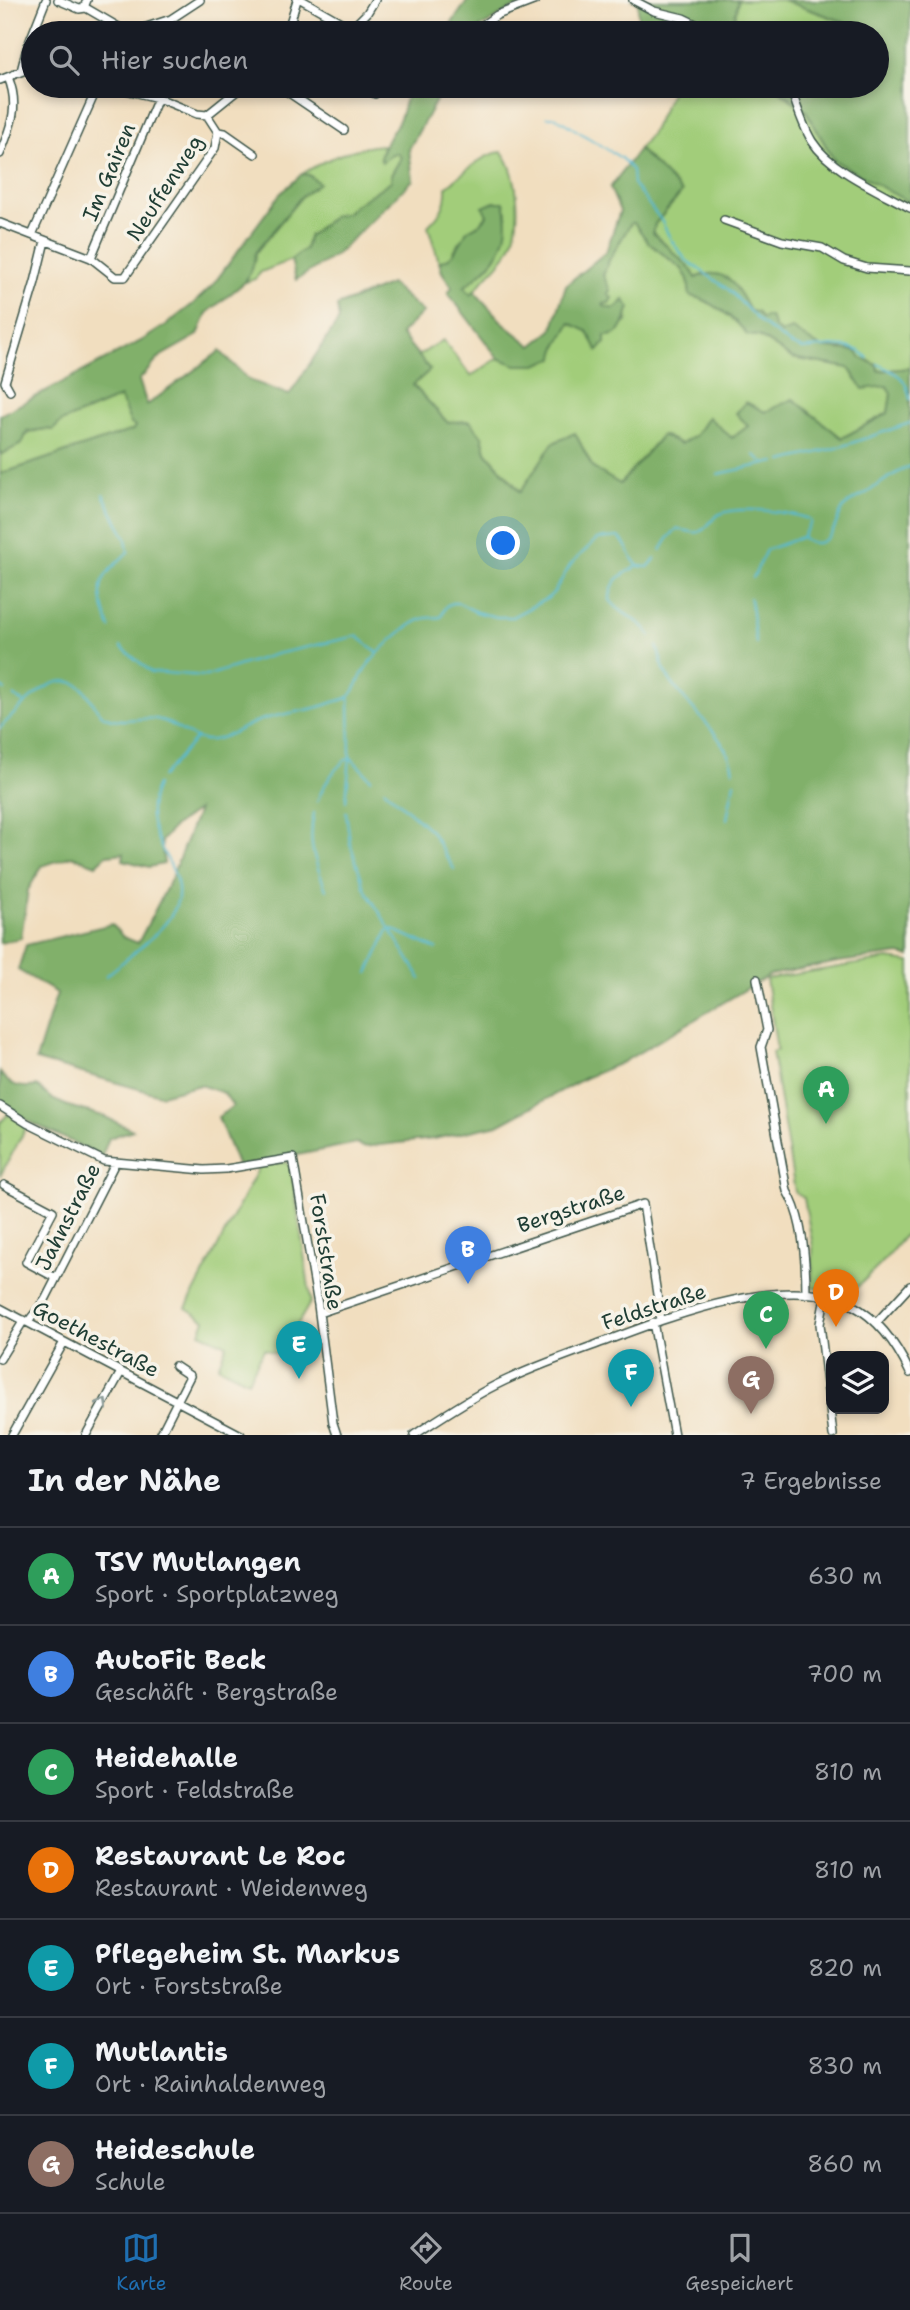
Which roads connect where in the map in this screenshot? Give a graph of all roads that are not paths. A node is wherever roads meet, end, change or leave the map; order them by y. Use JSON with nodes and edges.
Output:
{"nodes":[{"id":1,"x":46,"y":0,"type":"edge"},
{"id":2,"x":58,"y":0,"type":"edge"},
{"id":3,"x":200,"y":0,"type":"edge"},
{"id":4,"x":299,"y":0,"type":"edge"},
{"id":5,"x":374,"y":0,"type":"edge"},
{"id":6,"x":536,"y":0,"type":"edge"},
{"id":7,"x":635,"y":1,"type":"edge"},
{"id":8,"x":87,"y":4,"type":"edge"},
{"id":9,"x":38,"y":21,"type":"edge"},
{"id":10,"x":111,"y":21,"type":"edge"},
{"id":11,"x":165,"y":21,"type":"edge"},
{"id":12,"x":292,"y":21,"type":"edge"},
{"id":13,"x":337,"y":21,"type":"edge"},
{"id":14,"x":359,"y":21,"type":"edge"},
{"id":15,"x":488,"y":21,"type":"edge"},
{"id":16,"x":689,"y":21,"type":"edge"},
{"id":17,"x":21,"y":71,"type":"edge"},
{"id":18,"x":8,"y":77,"type":"junction"},
{"id":19,"x":0,"y":80,"type":"edge"},
{"id":20,"x":93,"y":98,"type":"edge"},
{"id":21,"x":158,"y":98,"type":"joint"},
{"id":22,"x":228,"y":98,"type":"edge"},
{"id":23,"x":297,"y":98,"type":"edge"},
{"id":24,"x":794,"y":98,"type":"edge"},
{"id":25,"x":207,"y":115,"type":"junction"},
{"id":26,"x":344,"y":130,"type":"dead end"},
{"id":27,"x":218,"y":132,"type":"junction"},
{"id":28,"x":0,"y":154,"type":"edge"},
{"id":29,"x":255,"y":154,"type":"dead end"},
{"id":30,"x":910,"y":208,"type":"edge"},
{"id":31,"x":724,"y":220,"type":"dead end"},
{"id":32,"x":0,"y":223,"type":"edge"},
{"id":33,"x":32,"y":235,"type":"junction"},
{"id":34,"x":45,"y":241,"type":"junction"},
{"id":35,"x":91,"y":258,"type":"junction"},
{"id":36,"x":910,"y":271,"type":"edge"},
{"id":37,"x":10,"y":391,"type":"dead end"},
{"id":38,"x":757,"y":979,"type":"dead end"},
{"id":39,"x":0,"y":1106,"type":"edge"},
{"id":40,"x":115,"y":1164,"type":"junction"},
{"id":41,"x":4,"y":1185,"type":"dead end"},
{"id":42,"x":56,"y":1278,"type":"junction"},
{"id":43,"x":910,"y":1286,"type":"edge"},
{"id":44,"x":807,"y":1294,"type":"junction"},
{"id":45,"x":825,"y":1297,"type":"junction"},
{"id":46,"x":0,"y":1308,"type":"edge"},
{"id":47,"x":319,"y":1313,"type":"junction"},
{"id":48,"x":26,"y":1321,"type":"junction"},
{"id":49,"x":657,"y":1321,"type":"junction"},
{"id":50,"x":876,"y":1323,"type":"junction"},
{"id":51,"x":64,"y":1342,"type":"junction"},
{"id":52,"x":910,"y":1351,"type":"edge"},
{"id":53,"x":902,"y":1356,"type":"junction"},
{"id":54,"x":0,"y":1359,"type":"edge"},
{"id":55,"x":175,"y":1366,"type":"dead end"},
{"id":56,"x":121,"y":1372,"type":"junction"},
{"id":57,"x":910,"y":1373,"type":"edge"},
{"id":58,"x":177,"y":1400,"type":"junction"},
{"id":59,"x":12,"y":1435,"type":"edge"},
{"id":60,"x":86,"y":1435,"type":"edge"},
{"id":61,"x":160,"y":1435,"type":"edge"},
{"id":62,"x":241,"y":1435,"type":"edge"},
{"id":63,"x":337,"y":1435,"type":"edge"},
{"id":64,"x":414,"y":1435,"type":"edge"},
{"id":65,"x":674,"y":1435,"type":"edge"},
{"id":66,"x":834,"y":1435,"type":"edge"}],
"edges":[{"from":1,"to":9,"type":"street"},
{"from":2,"to":8,"type":"street"},
{"from":3,"to":11,"type":"street"},
{"from":4,"to":12,"type":"street"},
{"from":4,"to":13,"type":"street"},
{"from":5,"to":14,"type":"street"},
{"from":6,"to":15,"type":"street"},
{"from":7,"to":16,"type":"street"},
{"from":8,"to":10,"type":"street"},
{"from":17,"to":18,"type":"street"},
{"from":18,"to":19,"type":"street"},
{"from":18,"to":28,"type":"street"},
{"from":20,"to":33,"type":"street"},
{"from":21,"to":25,"type":"street"},
{"from":21,"to":35,"type":"street","name":"Im Gairen"},
{"from":22,"to":25,"type":"street"},
{"from":23,"to":26,"type":"street"},
{"from":24,"to":30,"type":"street"},
{"from":25,"to":27,"type":"street","name":"Neuffenweg"},
{"from":27,"to":29,"type":"street"},
{"from":27,"to":35,"type":"street","name":"Neuffenweg"},
{"from":31,"to":36,"type":"street"},
{"from":32,"to":33,"type":"street"},
{"from":33,"to":34,"type":"street"},
{"from":34,"to":35,"type":"street"},
{"from":34,"to":37,"type":"street"},
{"from":38,"to":44,"type":"street"},
{"from":39,"to":40,"type":"street"},
{"from":40,"to":42,"type":"street","name":"Jahnstraße"},
{"from":40,"to":47,"type":"street","name":"Forststraße"},
{"from":41,"to":42,"type":"street"},
{"from":42,"to":48,"type":"street","name":"Jahnstraße"},
{"from":43,"to":50,"type":"street"},
{"from":44,"to":45,"type":"street","name":"Feldstraße"},
{"from":44,"to":49,"type":"street","name":"Feldstraße"},
{"from":45,"to":50,"type":"street","name":"Feldstraße"},
{"from":45,"to":66,"type":"street"},
{"from":46,"to":48,"type":"street","name":"Goethestraße"},
{"from":47,"to":49,"type":"street","name":"Bergstraße"},
{"from":47,"to":63,"type":"street","name":"Forststraße"},
{"from":48,"to":51,"type":"street","name":"Goethestraße"},
{"from":48,"to":54,"type":"street","name":"Jahnstraße"},
{"from":49,"to":64,"type":"street","name":"Feldstraße"},
{"from":49,"to":65,"type":"street"},
{"from":50,"to":53,"type":"street","name":"Feldstraße"},
{"from":51,"to":56,"type":"street","name":"Goethestraße"},
{"from":51,"to":59,"type":"street"},
{"from":52,"to":53,"type":"street"},
{"from":53,"to":57,"type":"street","name":"Feldstraße"},
{"from":55,"to":58,"type":"street","name":"Goethestraße"},
{"from":56,"to":58,"type":"street","name":"Goethestraße"},
{"from":60,"to":56,"type":"street","one_way":true},
{"from":58,"to":61,"type":"street"},
{"from":58,"to":62,"type":"street","name":"Goethestraße"}]}
